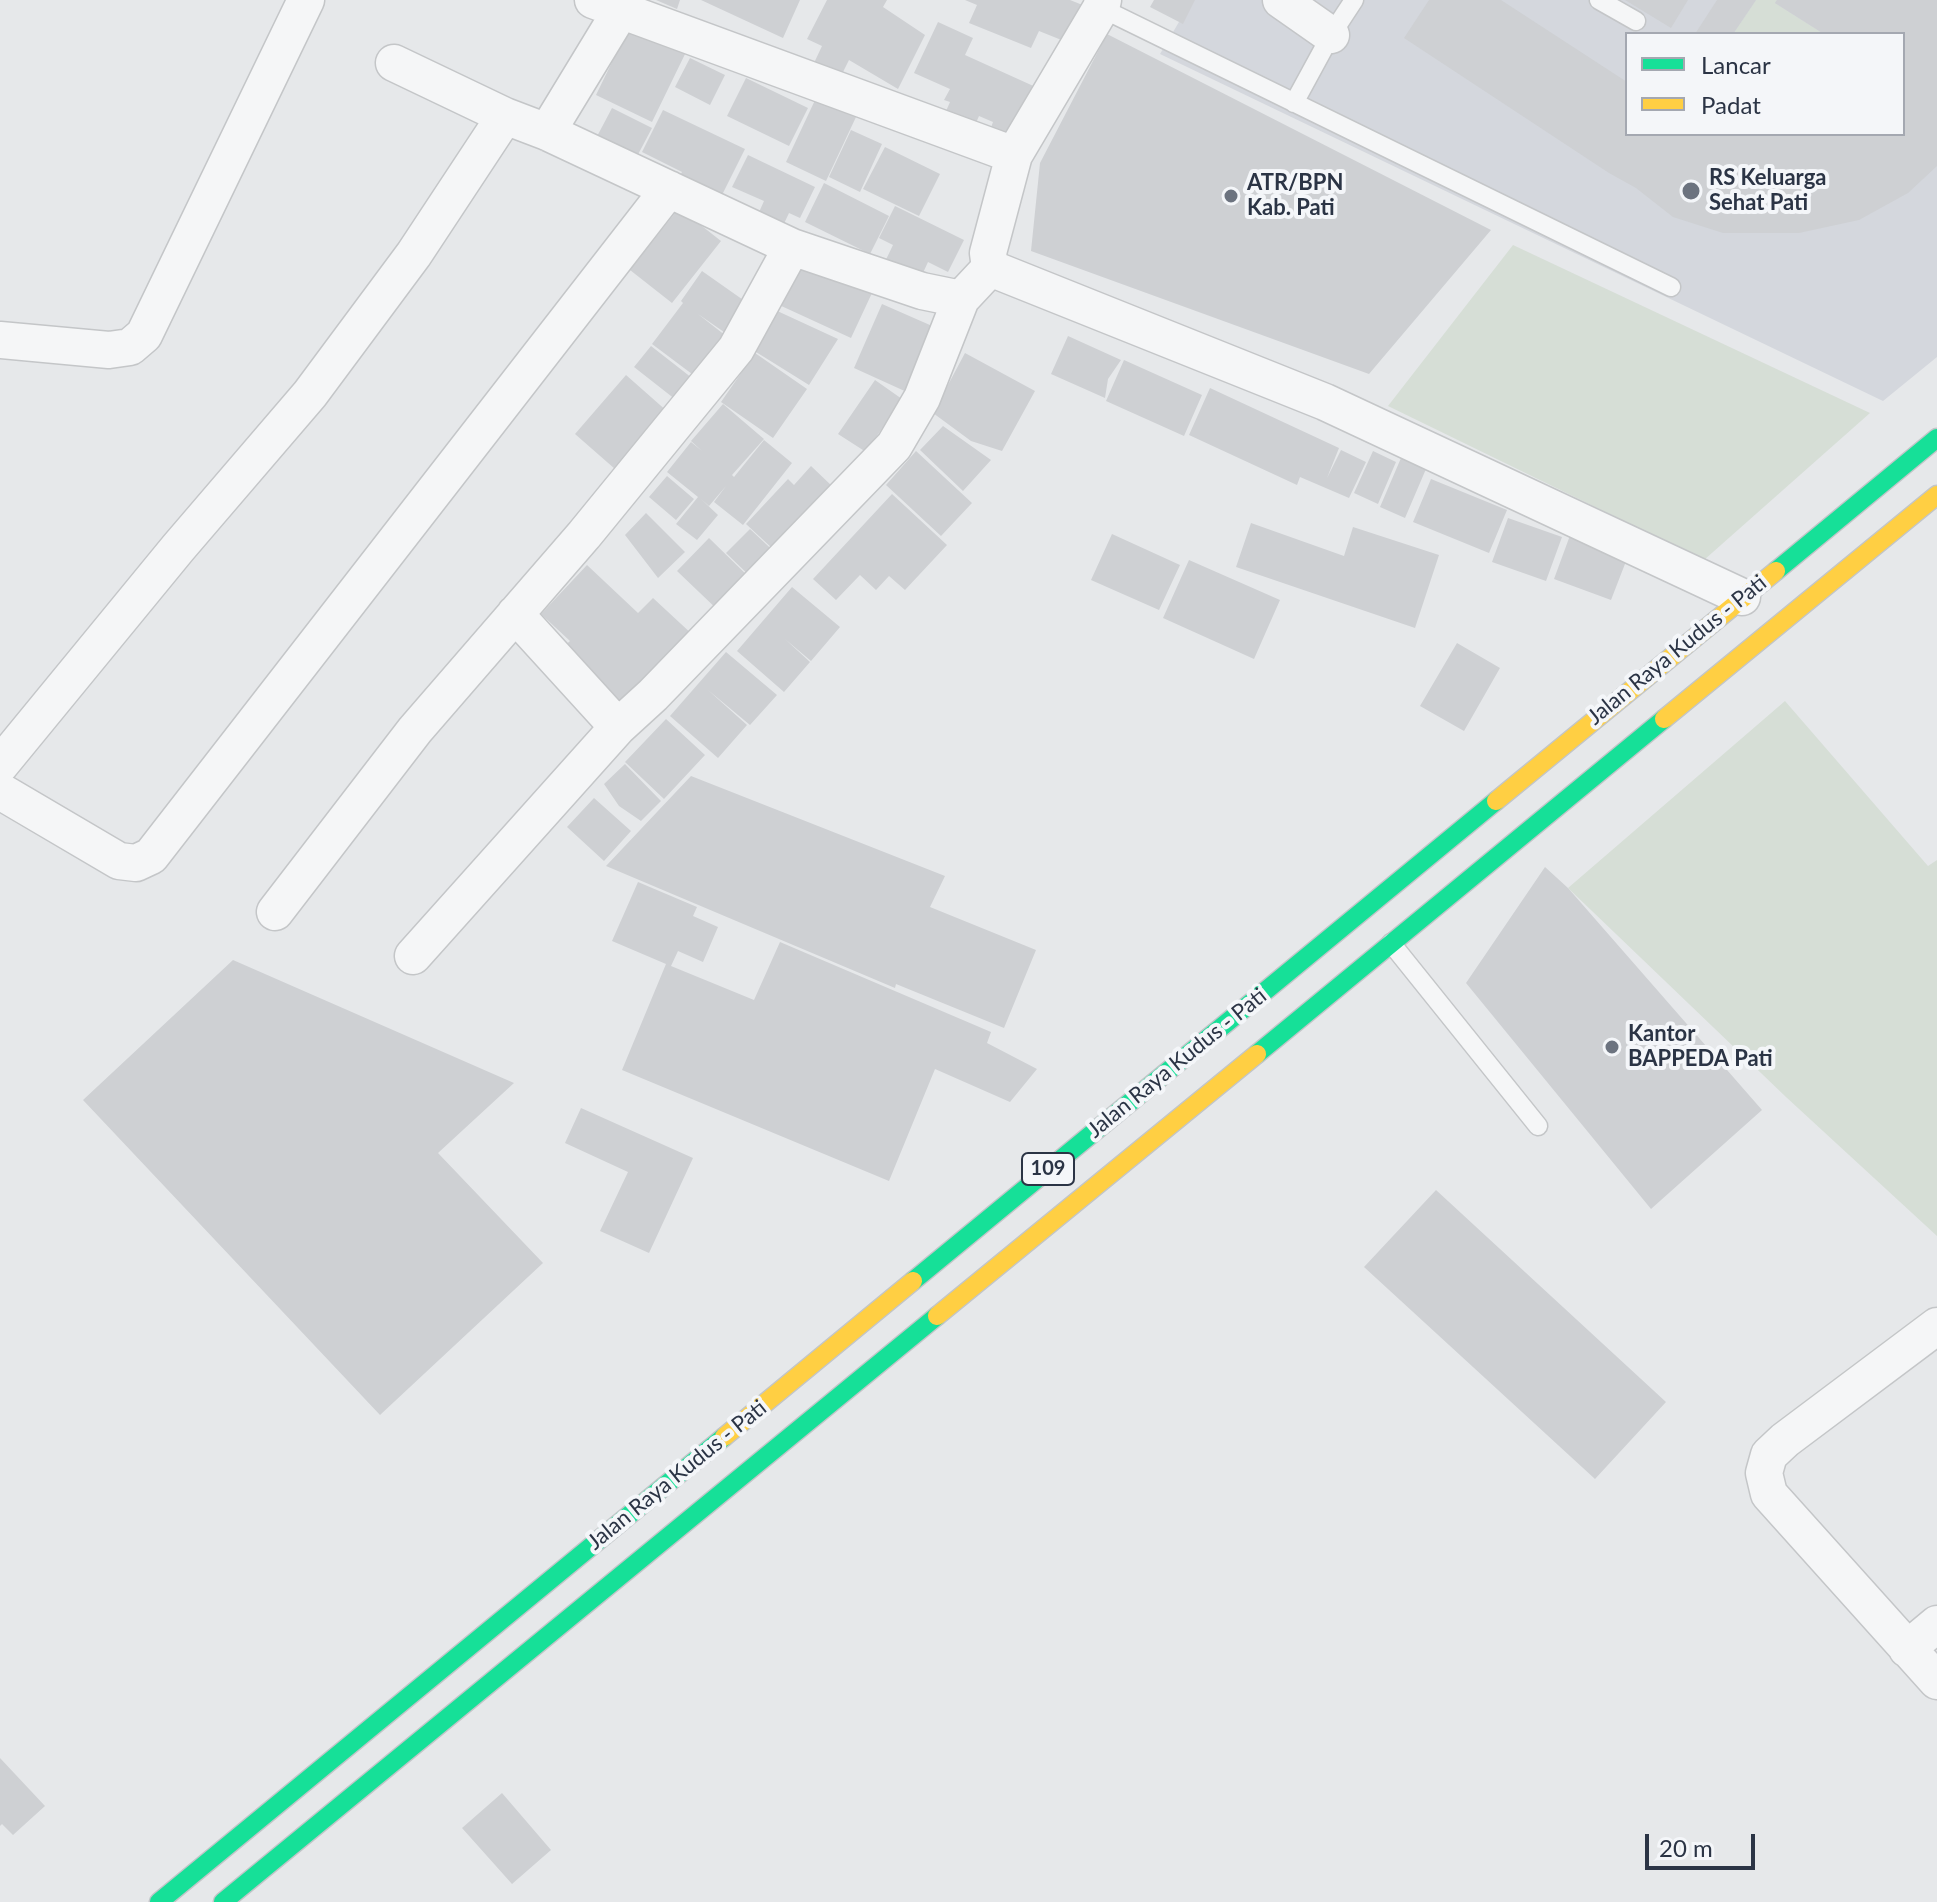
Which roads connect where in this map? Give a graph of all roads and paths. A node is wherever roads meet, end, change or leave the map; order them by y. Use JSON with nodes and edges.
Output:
{"nodes":[{"id":1,"x":306,"y":0,"type":"edge"},
{"id":2,"x":1281,"y":0,"type":"edge"},
{"id":3,"x":1354,"y":0,"type":"edge"},
{"id":4,"x":1599,"y":0,"type":"edge"},
{"id":5,"x":1102,"y":4,"type":"edge"},
{"id":6,"x":606,"y":6,"type":"edge"},
{"id":7,"x":1636,"y":21,"type":"dead end"},
{"id":8,"x":1331,"y":35,"type":"junction"},
{"id":9,"x":394,"y":63,"type":"dead end"},
{"id":10,"x":1294,"y":103,"type":"junction"},
{"id":11,"x":505,"y":116,"type":"junction"},
{"id":12,"x":547,"y":132,"type":"junction"},
{"id":13,"x":1014,"y":155,"type":"junction"},
{"id":14,"x":669,"y":189,"type":"junction"},
{"id":15,"x":792,"y":247,"type":"junction"},
{"id":16,"x":990,"y":268,"type":"junction"},
{"id":17,"x":1671,"y":287,"type":"dead end"},
{"id":18,"x":961,"y":299,"type":"junction"},
{"id":19,"x":0,"y":340,"type":"edge"},
{"id":20,"x":1937,"y":438,"type":"edge"},
{"id":21,"x":1937,"y":495,"type":"edge"},
{"id":22,"x":1742,"y":597,"type":"junction"},
{"id":23,"x":515,"y":614,"type":"junction"},
{"id":24,"x":618,"y":727,"type":"junction"},
{"id":25,"x":0,"y":765,"type":"edge"},
{"id":26,"x":0,"y":791,"type":"edge"},
{"id":27,"x":275,"y":912,"type":"dead end"},
{"id":28,"x":1391,"y":943,"type":"junction"},
{"id":29,"x":413,"y":956,"type":"dead end"},
{"id":30,"x":1538,"y":1126,"type":"dead end"},
{"id":31,"x":1937,"y":1326,"type":"edge"},
{"id":32,"x":1937,"y":1624,"type":"edge"},
{"id":33,"x":1907,"y":1649,"type":"junction"},
{"id":34,"x":1937,"y":1681,"type":"edge"},
{"id":35,"x":228,"y":1900,"type":"edge"},
{"id":36,"x":159,"y":1902,"type":"edge"}],
"edges":[{"from":1,"to":19,"type":"street"},
{"from":2,"to":8,"type":"street"},
{"from":3,"to":8,"type":"lane"},
{"from":4,"to":7,"type":"lane"},
{"from":5,"to":10,"type":"lane"},
{"from":5,"to":13,"type":"street"},
{"from":6,"to":12,"type":"street"},
{"from":6,"to":13,"type":"street"},
{"from":8,"to":10,"type":"lane"},
{"from":9,"to":11,"type":"street"},
{"from":10,"to":17,"type":"lane"},
{"from":11,"to":12,"type":"street"},
{"from":11,"to":25,"type":"street"},
{"from":12,"to":14,"type":"street"},
{"from":13,"to":16,"type":"street"},
{"from":14,"to":15,"type":"street"},
{"from":14,"to":26,"type":"street"},
{"from":15,"to":18,"type":"street"},
{"from":15,"to":23,"type":"street"},
{"from":16,"to":18,"type":"street"},
{"from":16,"to":22,"type":"street"},
{"from":18,"to":24,"type":"street"},
{"from":20,"to":22,"type":"main road","name":"Jalan Raya Kudus - Pati","number":"109"},
{"from":21,"to":28,"type":"main road","name":"Jalan Raya Kudus - Pati","number":"109"},
{"from":22,"to":36,"type":"main road","name":"Jalan Raya Kudus - Pati","number":"109"},
{"from":23,"to":24,"type":"street"},
{"from":23,"to":27,"type":"street"},
{"from":24,"to":29,"type":"street"},
{"from":28,"to":30,"type":"lane"},
{"from":28,"to":35,"type":"main road","name":"Jalan Raya Kudus - Pati","number":"109"},
{"from":31,"to":33,"type":"street"},
{"from":32,"to":33,"type":"street"},
{"from":33,"to":34,"type":"street"}]}
